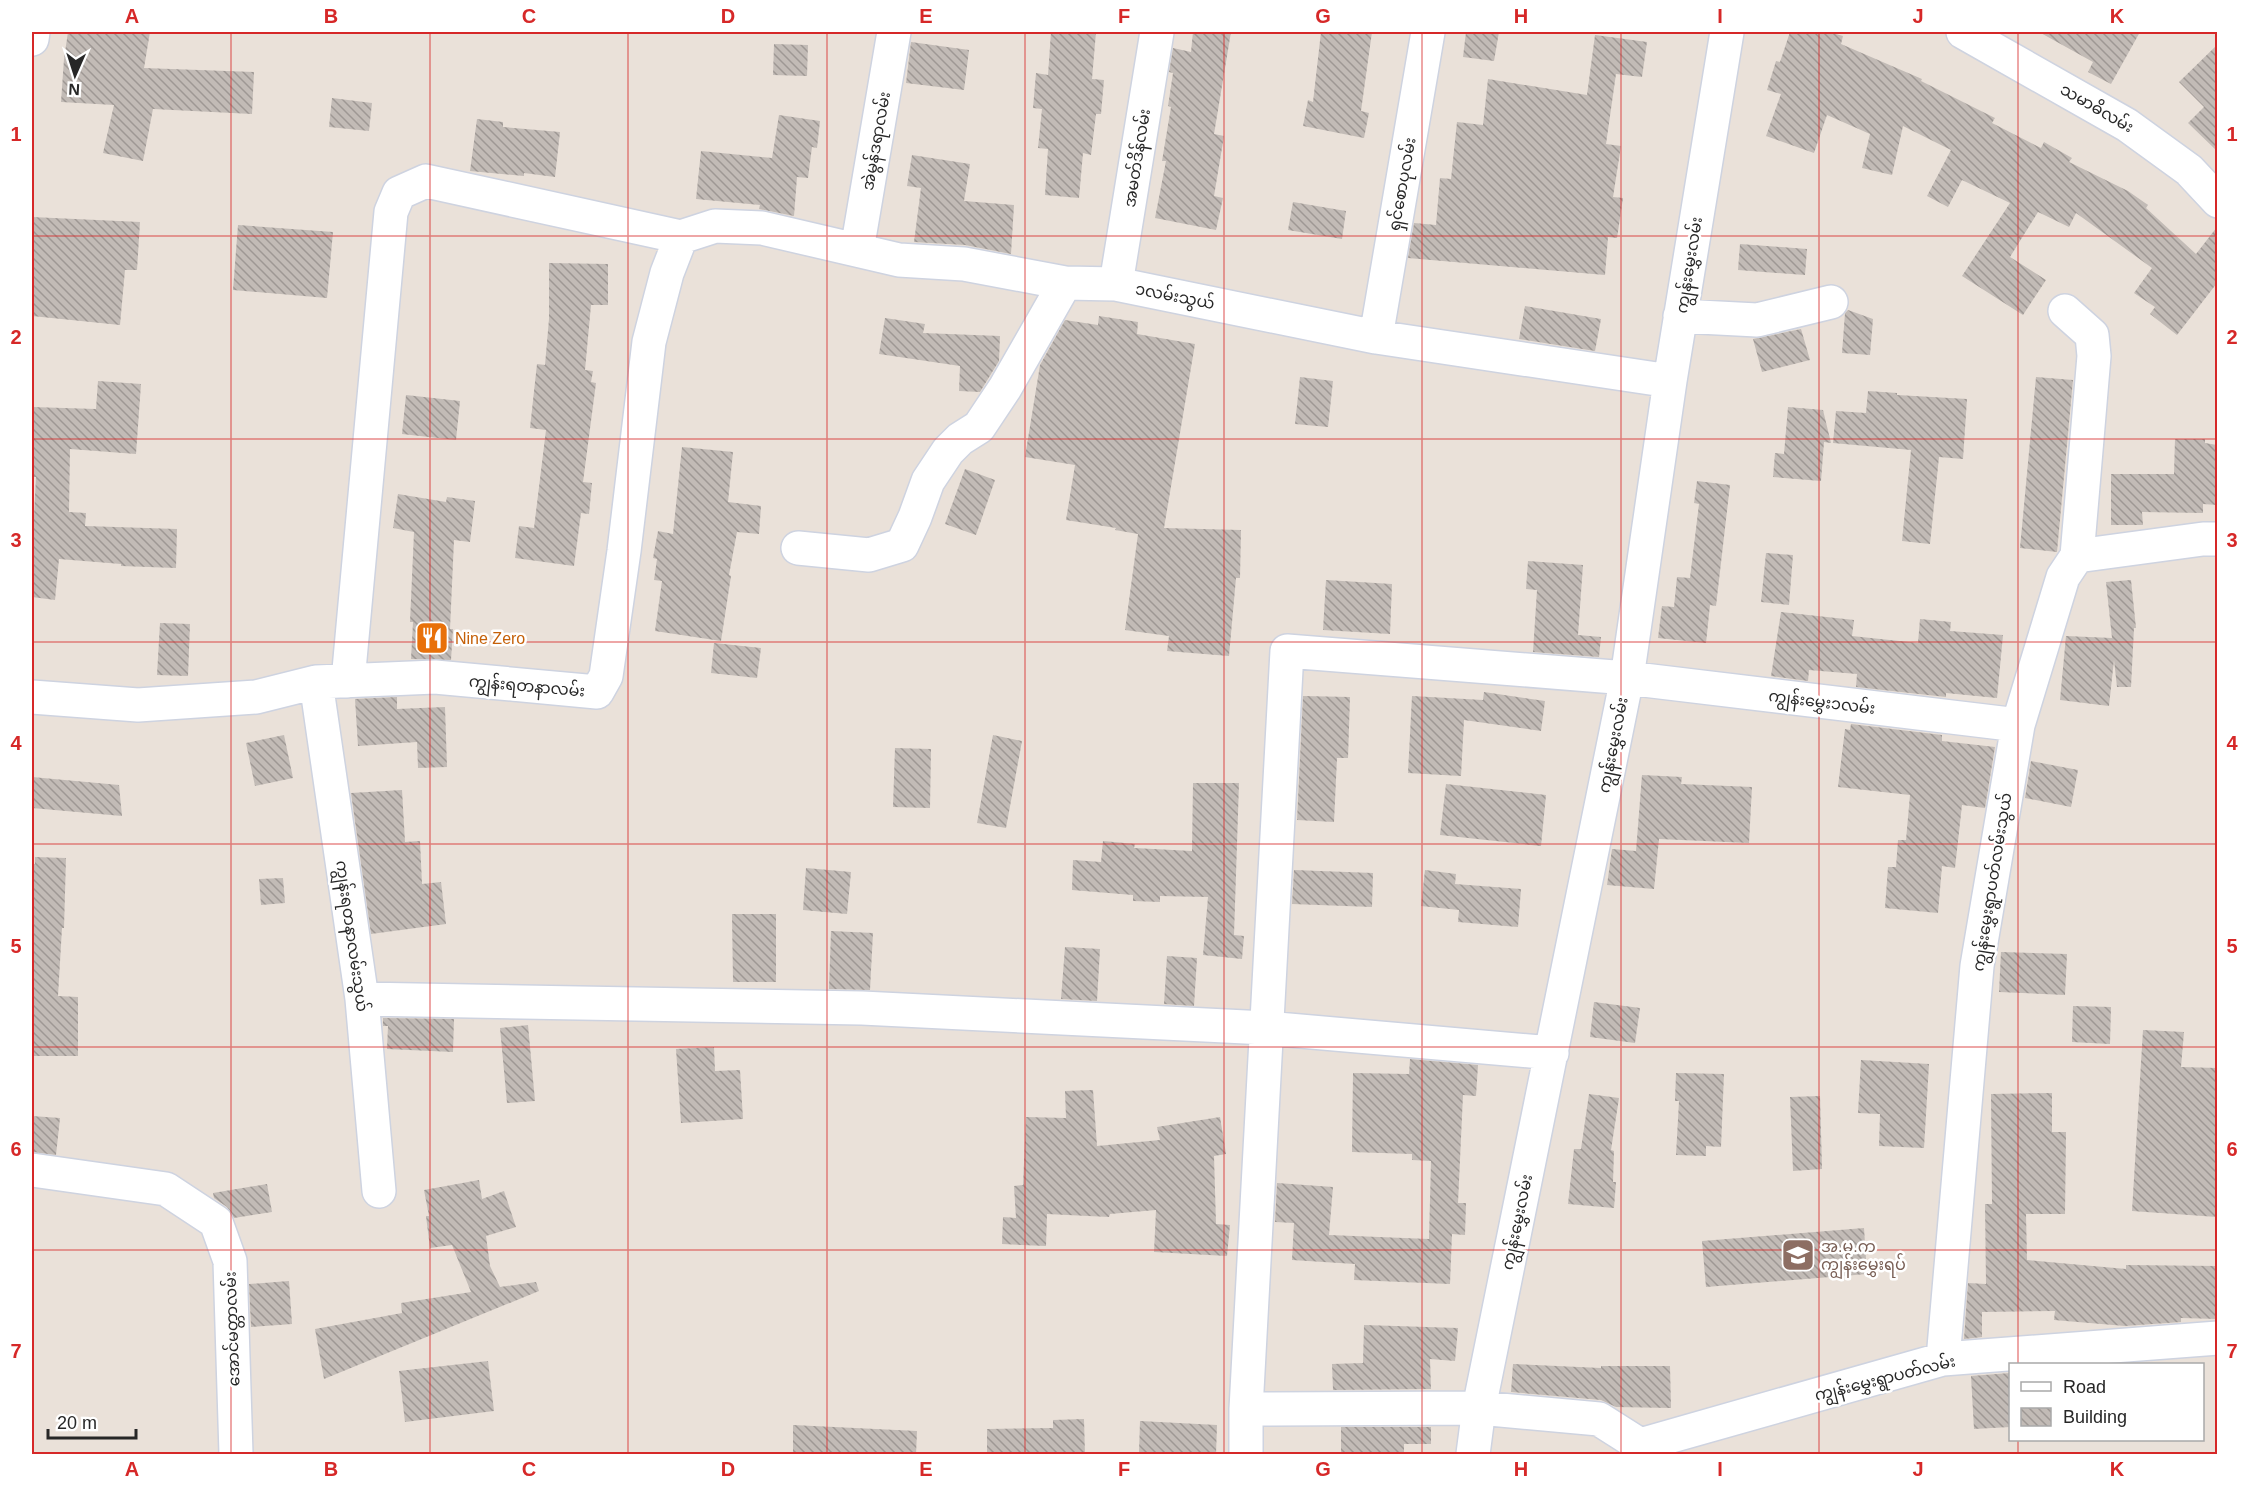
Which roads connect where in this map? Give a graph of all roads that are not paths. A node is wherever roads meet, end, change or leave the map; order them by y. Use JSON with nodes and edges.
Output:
{"nodes":[{"id":1,"x":33,"y":32,"type":"edge"},
{"id":2,"x":894,"y":32,"type":"edge"},
{"id":3,"x":1157,"y":32,"type":"edge"},
{"id":4,"x":1428,"y":32,"type":"edge"},
{"id":5,"x":1727,"y":32,"type":"edge"},
{"id":6,"x":1963,"y":32,"type":"edge"},
{"id":7,"x":32,"y":39,"type":"edge"},
{"id":8,"x":2217,"y":201,"type":"edge"},
{"id":9,"x":681,"y":237,"type":"junction"},
{"id":10,"x":857,"y":250,"type":"junction"},
{"id":11,"x":1065,"y":283,"type":"junction"},
{"id":12,"x":1116,"y":284,"type":"junction"},
{"id":13,"x":1831,"y":302,"type":"dead end"},
{"id":14,"x":2065,"y":311,"type":"dead end"},
{"id":15,"x":1680,"y":316,"type":"junction"},
{"id":16,"x":1376,"y":337,"type":"junction"},
{"id":17,"x":1670,"y":381,"type":"junction"},
{"id":18,"x":2217,"y":539,"type":"edge"},
{"id":19,"x":798,"y":548,"type":"dead end"},
{"id":20,"x":2076,"y":556,"type":"junction"},
{"id":21,"x":1627,"y":678,"type":"junction"},
{"id":22,"x":332,"y":681,"type":"junction"},
{"id":23,"x":32,"y":697,"type":"edge"},
{"id":24,"x":2018,"y":725,"type":"junction"},
{"id":25,"x":362,"y":999,"type":"junction"},
{"id":26,"x":1266,"y":1028,"type":"junction"},
{"id":27,"x":1552,"y":1053,"type":"junction"},
{"id":28,"x":32,"y":1170,"type":"edge"},
{"id":29,"x":379,"y":1191,"type":"dead end"},
{"id":30,"x":2217,"y":1338,"type":"edge"},
{"id":31,"x":1943,"y":1359,"type":"junction"},
{"id":32,"x":1479,"y":1408,"type":"junction"},
{"id":33,"x":1246,"y":1409,"type":"junction"},
{"id":34,"x":1638,"y":1450,"type":"edge"},
{"id":35,"x":236,"y":1455,"type":"edge"},
{"id":36,"x":1246,"y":1455,"type":"edge"},
{"id":37,"x":1473,"y":1455,"type":"edge"}],
"edges":[{"from":1,"to":7,"type":"street"},
{"from":2,"to":10,"type":"street","name":"အဲမွန်ဒရာလမ်း"},
{"from":3,"to":12,"type":"street","name":"အမတ်ဒိန်လမ်း"},
{"from":4,"to":16,"type":"street","name":"ရှင်စောပုလမ်း"},
{"from":5,"to":15,"type":"street","name":"ကျွန်းမွှေးလမ်း"},
{"from":6,"to":8,"type":"street","name":"သမာဓိလမ်း"},
{"from":9,"to":10,"type":"street","name":"၁လမ်းသွယ်"},
{"from":9,"to":22,"type":"street","name":"ကျွန်းရတနာလမ်း"},
{"from":9,"to":22,"type":"street","name":"ကျွန်းရတနာလမ်းသွယ်"},
{"from":10,"to":11,"type":"street","name":"၁လမ်းသွယ်"},
{"from":11,"to":12,"type":"street","name":"၁လမ်းသွယ်"},
{"from":11,"to":19,"type":"street"},
{"from":12,"to":16,"type":"street","name":"၁လမ်းသွယ်"},
{"from":13,"to":15,"type":"street"},
{"from":14,"to":20,"type":"street"},
{"from":15,"to":17,"type":"street","name":"ကျွန်းမွှေးလမ်း"},
{"from":16,"to":17,"type":"street","name":"၁လမ်းသွယ်"},
{"from":17,"to":21,"type":"street","name":"ကျွန်းမွှေးလမ်း"},
{"from":18,"to":20,"type":"street"},
{"from":20,"to":24,"type":"street","name":"ကျွန်းမွှေးရွာပတ်လမ်းသွယ်"},
{"from":21,"to":24,"type":"street","name":"ကျွန်းမွှေး၁လမ်း"},
{"from":21,"to":26,"type":"street","name":"ကျွန်းမွှေး၁လမ်း"},
{"from":21,"to":27,"type":"street","name":"ကျွန်းမွှေးလမ်း"},
{"from":22,"to":23,"type":"street","name":"ကျွန်းရတနာလမ်း"},
{"from":22,"to":25,"type":"street","name":"ကျွန်းရတနာလမ်းသွယ်"},
{"from":24,"to":31,"type":"street","name":"ကျွန်းမွှေးရွာပတ်လမ်းသွယ်"},
{"from":25,"to":26,"type":"street"},
{"from":25,"to":29,"type":"street","name":"ကျွန်းရတနာလမ်းသွယ်"},
{"from":26,"to":27,"type":"street"},
{"from":26,"to":33,"type":"street"},
{"from":27,"to":32,"type":"street","name":"ကျွန်းမွှေးလမ်း"},
{"from":28,"to":35,"type":"street","name":"အောင်မတ္တာလမ်း"},
{"from":30,"to":31,"type":"street","name":"ကျွန်းမွှေးရွာပတ်လမ်း"},
{"from":31,"to":34,"type":"street","name":"ကျွန်းမွှေးရွာပတ်လမ်း"},
{"from":32,"to":33,"type":"street"},
{"from":32,"to":34,"type":"street"},
{"from":32,"to":37,"type":"street","name":"ကျွန်းမွှေးလမ်း"},
{"from":33,"to":36,"type":"street"}]}
